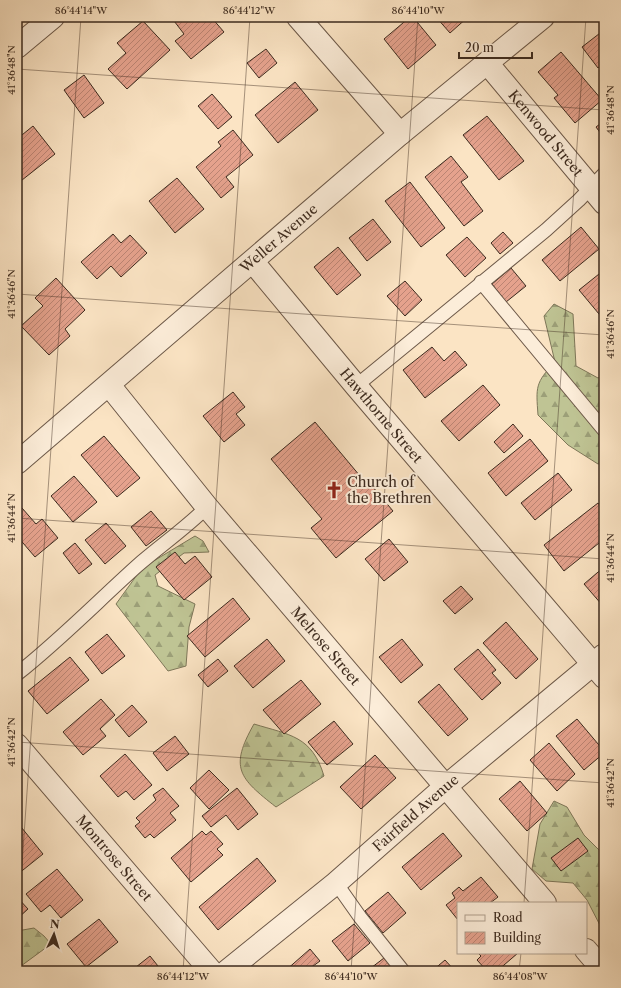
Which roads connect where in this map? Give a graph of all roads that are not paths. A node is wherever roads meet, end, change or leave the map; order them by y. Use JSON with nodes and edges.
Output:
{"nodes":[{"id":1,"x":52,"y":17,"type":"edge"},
{"id":2,"x":298,"y":17,"type":"edge"},
{"id":3,"x":543,"y":17,"type":"edge"},
{"id":4,"x":17,"y":47,"type":"edge"},
{"id":5,"x":488,"y":64,"type":"junction"},
{"id":6,"x":400,"y":134,"type":"junction"},
{"id":7,"x":600,"y":188,"type":"edge"},
{"id":8,"x":253,"y":262,"type":"junction"},
{"id":9,"x":481,"y":282,"type":"junction"},
{"id":10,"x":109,"y":385,"type":"junction"},
{"id":11,"x":356,"y":386,"type":"junction"},
{"id":12,"x":604,"y":430,"type":"edge"},
{"id":13,"x":17,"y":463,"type":"edge"},
{"id":14,"x":207,"y":507,"type":"junction"},
{"id":15,"x":600,"y":665,"type":"edge"},
{"id":16,"x":17,"y":674,"type":"edge"},
{"id":17,"x":17,"y":745,"type":"edge"},
{"id":18,"x":445,"y":787,"type":"junction"},
{"id":19,"x":336,"y":883,"type":"junction"},
{"id":20,"x":544,"y":902,"type":"edge"},
{"id":21,"x":587,"y":951,"type":"edge"},
{"id":22,"x":211,"y":971,"type":"edge"},
{"id":23,"x":227,"y":971,"type":"edge"},
{"id":24,"x":403,"y":971,"type":"edge"},
{"id":25,"x":604,"y":971,"type":"edge"}],
"edges":[{"from":1,"to":4,"type":"street"},
{"from":2,"to":6,"type":"street"},
{"from":3,"to":5,"type":"street","name":"Weller Avenue"},
{"from":5,"to":6,"type":"street","name":"Weller Avenue"},
{"from":5,"to":7,"type":"street","name":"Kenwood Street"},
{"from":6,"to":8,"type":"street","name":"Weller Avenue"},
{"from":7,"to":9,"type":"lane"},
{"from":8,"to":10,"type":"street","name":"Weller Avenue"},
{"from":8,"to":11,"type":"street","name":"Hawthorne Street"},
{"from":9,"to":11,"type":"lane"},
{"from":9,"to":12,"type":"lane"},
{"from":10,"to":13,"type":"street","name":"Weller Avenue"},
{"from":10,"to":14,"type":"street","name":"Melrose Street"},
{"from":11,"to":15,"type":"street","name":"Hawthorne Street"},
{"from":14,"to":16,"type":"lane"},
{"from":14,"to":18,"type":"street","name":"Melrose Street"},
{"from":15,"to":18,"type":"street","name":"Fairfield Avenue"},
{"from":17,"to":22,"type":"street","name":"Montrose Street"},
{"from":18,"to":19,"type":"street","name":"Fairfield Avenue"},
{"from":18,"to":20,"type":"street","name":"Melrose Street"},
{"from":19,"to":23,"type":"street","name":"Fairfield Avenue"},
{"from":19,"to":24,"type":"lane"},
{"from":21,"to":25,"type":"street"}]}
